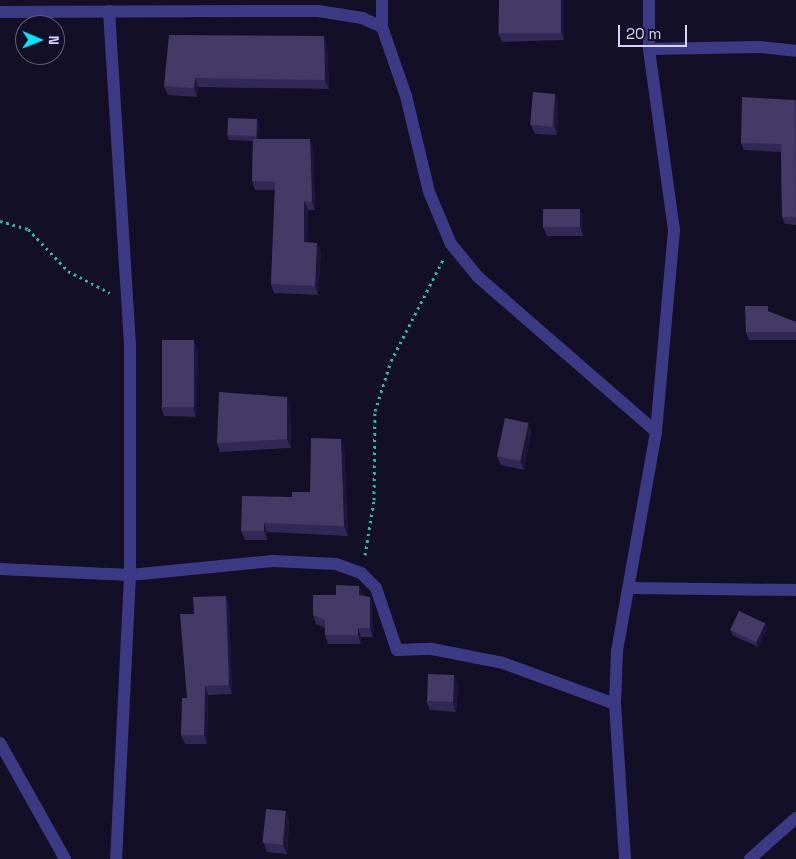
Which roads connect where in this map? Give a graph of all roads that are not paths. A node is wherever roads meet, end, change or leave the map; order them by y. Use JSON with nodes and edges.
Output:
{"nodes":[{"id":1,"x":382,"y":0,"type":"edge"},
{"id":2,"x":649,"y":0,"type":"edge"},
{"id":3,"x":109,"y":11,"type":"junction"},
{"id":4,"x":0,"y":12,"type":"edge"},
{"id":5,"x":382,"y":27,"type":"junction"},
{"id":6,"x":649,"y":50,"type":"junction"},
{"id":7,"x":796,"y":52,"type":"edge"},
{"id":8,"x":656,"y":432,"type":"junction"},
{"id":9,"x":0,"y":569,"type":"edge"},
{"id":10,"x":130,"y":575,"type":"junction"},
{"id":11,"x":630,"y":588,"type":"junction"},
{"id":12,"x":796,"y":590,"type":"edge"},
{"id":13,"x":615,"y":704,"type":"junction"},
{"id":14,"x":0,"y":743,"type":"edge"},
{"id":15,"x":796,"y":818,"type":"edge"},
{"id":16,"x":65,"y":859,"type":"edge"},
{"id":17,"x":116,"y":859,"type":"edge"},
{"id":18,"x":625,"y":859,"type":"edge"},
{"id":19,"x":750,"y":859,"type":"edge"}],
"edges":[{"from":1,"to":5,"type":"street"},
{"from":2,"to":6,"type":"street"},
{"from":3,"to":4,"type":"street"},
{"from":3,"to":5,"type":"street"},
{"from":3,"to":10,"type":"street"},
{"from":5,"to":8,"type":"street"},
{"from":6,"to":7,"type":"street"},
{"from":6,"to":8,"type":"street"},
{"from":8,"to":11,"type":"street"},
{"from":9,"to":10,"type":"street"},
{"from":10,"to":13,"type":"street"},
{"from":10,"to":17,"type":"street"},
{"from":11,"to":12,"type":"street"},
{"from":11,"to":13,"type":"street"},
{"from":13,"to":18,"type":"street"},
{"from":14,"to":16,"type":"street"},
{"from":15,"to":19,"type":"street"}]}
